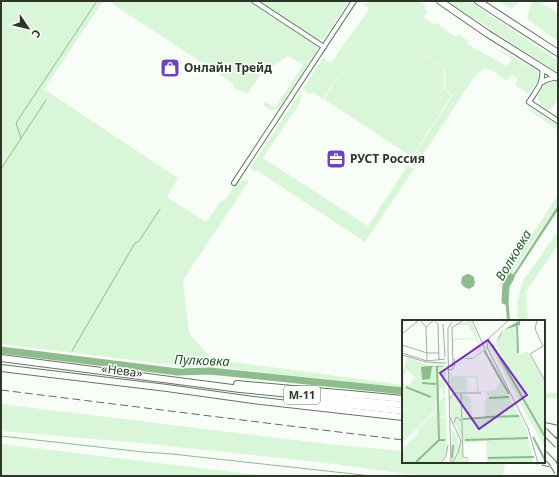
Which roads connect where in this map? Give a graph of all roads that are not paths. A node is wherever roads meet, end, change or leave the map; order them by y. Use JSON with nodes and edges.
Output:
{"nodes":[{"id":1,"x":254,"y":1,"type":"edge"},
{"id":2,"x":354,"y":1,"type":"edge"},
{"id":3,"x":440,"y":1,"type":"edge"},
{"id":4,"x":478,"y":1,"type":"edge"},
{"id":5,"x":324,"y":47,"type":"junction"},
{"id":6,"x":558,"y":53,"type":"edge"},
{"id":7,"x":542,"y":68,"type":"junction"},
{"id":8,"x":557,"y":77,"type":"edge"},
{"id":9,"x":541,"y":84,"type":"junction"},
{"id":10,"x":558,"y":121,"type":"edge"},
{"id":11,"x":234,"y":183,"type":"dead end"},
{"id":12,"x":1,"y":358,"type":"edge"},
{"id":13,"x":1,"y":368,"type":"edge"},
{"id":14,"x":167,"y":379,"type":"junction"},
{"id":15,"x":240,"y":397,"type":"junction"},
{"id":16,"x":402,"y":399,"type":"edge"},
{"id":17,"x":402,"y":405,"type":"edge"},
{"id":18,"x":402,"y":411,"type":"edge"},
{"id":19,"x":402,"y":417,"type":"edge"},
{"id":20,"x":545,"y":426,"type":"edge"},
{"id":21,"x":558,"y":429,"type":"edge"},
{"id":22,"x":545,"y":431,"type":"edge"},
{"id":23,"x":545,"y":432,"type":"edge"},
{"id":24,"x":558,"y":434,"type":"edge"},
{"id":25,"x":558,"y":445,"type":"edge"},
{"id":26,"x":545,"y":455,"type":"edge"},
{"id":27,"x":558,"y":472,"type":"edge"}],
"edges":[{"from":1,"to":5,"type":"street"},
{"from":2,"to":5,"type":"street"},
{"from":3,"to":7,"type":"highway"},
{"from":4,"to":6,"type":"highway"},
{"from":5,"to":11,"type":"street"},
{"from":7,"to":8,"type":"highway"},
{"from":7,"to":9,"type":"street"},
{"from":8,"to":9,"type":"street"},
{"from":9,"to":10,"type":"street"},
{"from":12,"to":14,"type":"highway","name":"«Нева»","number":"М-11"},
{"from":13,"to":15,"type":"highway","name":"«Нева»","number":"М-11"},
{"from":14,"to":16,"type":"highway","name":"«Нева»","number":"М-11"},
{"from":14,"to":17,"type":"highway","name":"«Нева»","number":"М-11"},
{"from":15,"to":18,"type":"highway","name":"«Нева»","number":"М-11"},
{"from":15,"to":19,"type":"highway","name":"«Нева»","number":"М-11"},
{"from":20,"to":21,"type":"highway"},
{"from":22,"to":24,"type":"highway"},
{"from":23,"to":25,"type":"highway","bridge":true},
{"from":26,"to":27,"type":"highway","bridge":true}]}
